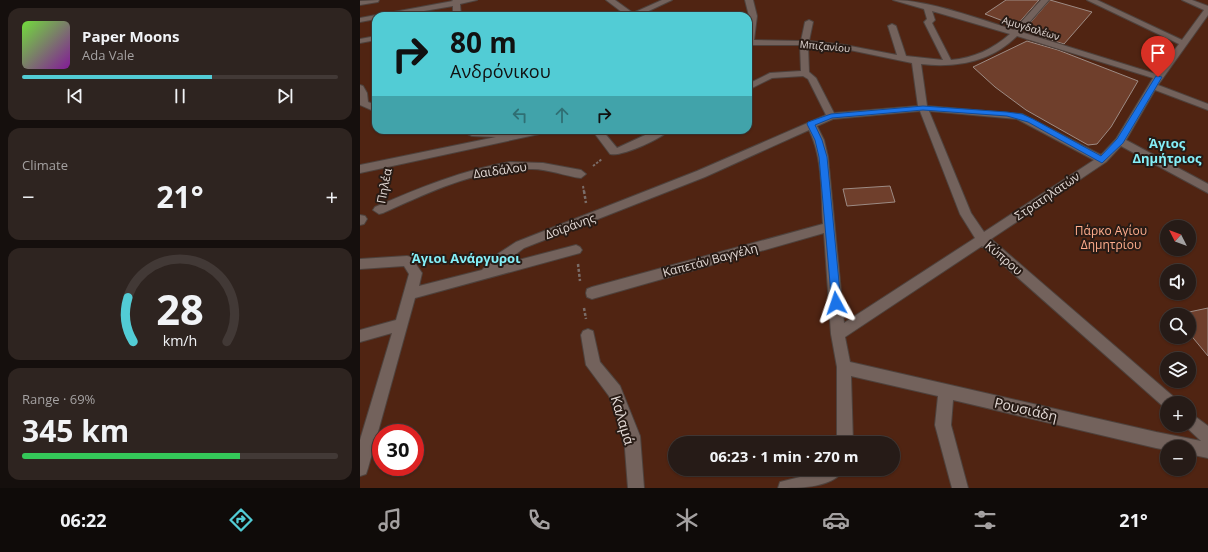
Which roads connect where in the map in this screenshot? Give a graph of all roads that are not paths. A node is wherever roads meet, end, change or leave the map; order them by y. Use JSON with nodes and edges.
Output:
{"nodes":[{"id":1,"x":375,"y":0,"type":"edge"},
{"id":2,"x":473,"y":0,"type":"edge"},
{"id":3,"x":610,"y":0,"type":"edge"},
{"id":4,"x":668,"y":0,"type":"edge"},
{"id":5,"x":749,"y":0,"type":"edge"},
{"id":6,"x":897,"y":0,"type":"edge"},
{"id":7,"x":1045,"y":0,"type":"edge"},
{"id":8,"x":1091,"y":0,"type":"edge"},
{"id":9,"x":1186,"y":0,"type":"edge"},
{"id":10,"x":360,"y":2,"type":"edge"},
{"id":11,"x":456,"y":2,"type":"edge"},
{"id":12,"x":928,"y":9,"type":"junction"},
{"id":13,"x":403,"y":12,"type":"edge"},
{"id":14,"x":457,"y":12,"type":"edge"},
{"id":15,"x":626,"y":12,"type":"edge"},
{"id":16,"x":641,"y":12,"type":"edge"},
{"id":17,"x":752,"y":12,"type":"edge"},
{"id":18,"x":752,"y":12,"type":"edge"},
{"id":19,"x":1207,"y":13,"type":"edge"},
{"id":20,"x":372,"y":18,"type":"edge"},
{"id":21,"x":360,"y":20,"type":"edge"},
{"id":22,"x":809,"y":22,"type":"dead end"},
{"id":23,"x":752,"y":23,"type":"edge"},
{"id":24,"x":892,"y":26,"type":"dead end"},
{"id":25,"x":1015,"y":34,"type":"junction"},
{"id":26,"x":372,"y":39,"type":"edge"},
{"id":27,"x":360,"y":41,"type":"edge"},
{"id":28,"x":752,"y":43,"type":"edge"},
{"id":29,"x":1183,"y":43,"type":"junction"},
{"id":30,"x":804,"y":44,"type":"junction"},
{"id":31,"x":902,"y":58,"type":"junction"},
{"id":32,"x":916,"y":61,"type":"junction"},
{"id":33,"x":948,"y":62,"type":"junction"},
{"id":34,"x":805,"y":73,"type":"junction"},
{"id":35,"x":1156,"y":82,"type":"junction"},
{"id":36,"x":752,"y":84,"type":"edge"},
{"id":37,"x":360,"y":88,"type":"edge"},
{"id":38,"x":361,"y":104,"type":"edge"},
{"id":39,"x":1208,"y":107,"type":"edge"},
{"id":40,"x":372,"y":108,"type":"edge"},
{"id":41,"x":923,"y":108,"type":"junction"},
{"id":42,"x":831,"y":116,"type":"junction"},
{"id":43,"x":811,"y":124,"type":"junction"},
{"id":44,"x":527,"y":134,"type":"edge"},
{"id":45,"x":601,"y":134,"type":"edge"},
{"id":46,"x":656,"y":134,"type":"edge"},
{"id":47,"x":1120,"y":141,"type":"junction"},
{"id":48,"x":1102,"y":160,"type":"junction"},
{"id":49,"x":360,"y":169,"type":"edge"},
{"id":50,"x":582,"y":174,"type":"road end"},
{"id":51,"x":1208,"y":189,"type":"edge"},
{"id":52,"x":379,"y":210,"type":"road end"},
{"id":53,"x":829,"y":227,"type":"junction"},
{"id":54,"x":982,"y":239,"type":"junction"},
{"id":55,"x":576,"y":250,"type":"dead end"},
{"id":56,"x":360,"y":264,"type":"edge"},
{"id":57,"x":487,"y":273,"type":"junction"},
{"id":58,"x":592,"y":293,"type":"dead end"},
{"id":59,"x":410,"y":294,"type":"junction"},
{"id":60,"x":400,"y":325,"type":"junction"},
{"id":61,"x":838,"y":334,"type":"junction"},
{"id":62,"x":588,"y":335,"type":"dead end"},
{"id":63,"x":360,"y":336,"type":"edge"},
{"id":64,"x":844,"y":367,"type":"junction"},
{"id":65,"x":946,"y":390,"type":"junction"},
{"id":66,"x":1162,"y":396,"type":"edge"},
{"id":67,"x":1196,"y":426,"type":"edge"},
{"id":68,"x":845,"y":436,"type":"edge"},
{"id":69,"x":1208,"y":436,"type":"edge"},
{"id":70,"x":1208,"y":450,"type":"edge"},
{"id":71,"x":360,"y":468,"type":"edge"},
{"id":72,"x":827,"y":476,"type":"edge"},
{"id":73,"x":636,"y":488,"type":"edge"},
{"id":74,"x":786,"y":488,"type":"edge"},
{"id":75,"x":960,"y":488,"type":"edge"}],
"edges":[{"from":1,"to":10,"type":"street"},
{"from":2,"to":11,"type":"street"},
{"from":3,"to":15,"type":"street"},
{"from":4,"to":16,"type":"street"},
{"from":5,"to":18,"type":"street"},
{"from":6,"to":12,"type":"street","name":"Αμυγδαλέων"},
{"from":7,"to":25,"type":"street","name":"Μπιζανίου"},
{"from":8,"to":29,"type":"street"},
{"from":9,"to":19,"type":"street"},
{"from":11,"to":13,"type":"street"},
{"from":11,"to":14,"type":"street"},
{"from":12,"to":25,"type":"street","name":"Αμυγδαλέων"},
{"from":12,"to":33,"type":"street"},
{"from":17,"to":23,"type":"street"},
{"from":19,"to":29,"type":"street","name":"Στρατηλατών"},
{"from":20,"to":21,"type":"street"},
{"from":22,"to":30,"type":"street"},
{"from":24,"to":31,"type":"street"},
{"from":25,"to":33,"type":"street","name":"Μπιζανίου"},
{"from":25,"to":35,"type":"street","name":"Αμυγδαλέων"},
{"from":26,"to":27,"type":"street"},
{"from":28,"to":30,"type":"street","name":"Μπιζανίου"},
{"from":29,"to":35,"type":"street","name":"Στρατηλατών"},
{"from":30,"to":31,"type":"street","name":"Μπιζανίου"},
{"from":30,"to":34,"type":"street"},
{"from":31,"to":32,"type":"street","name":"Μπιζανίου"},
{"from":32,"to":33,"type":"street","name":"Μπιζανίου"},
{"from":32,"to":41,"type":"street","name":"Κύπρου"},
{"from":34,"to":36,"type":"street"},
{"from":34,"to":42,"type":"street"},
{"from":35,"to":39,"type":"street","name":"Αμυγδαλέων"},
{"from":35,"to":47,"type":"street","name":"Στρατηλατών"},
{"from":37,"to":38,"type":"street"},
{"from":38,"to":40,"type":"street"},
{"from":41,"to":42,"type":"street","name":"Δοϊράνης"},
{"from":41,"to":48,"type":"street","name":"Δοϊράνης"},
{"from":41,"to":54,"type":"street","name":"Κύπρου"},
{"from":42,"to":43,"type":"street","name":"Δοϊράνης"},
{"from":43,"to":53,"type":"street"},
{"from":43,"to":57,"type":"street","name":"Δοϊράνης"},
{"from":44,"to":49,"type":"street"},
{"from":45,"to":46,"type":"street"},
{"from":47,"to":48,"type":"street","name":"Στρατηλατών"},
{"from":47,"to":51,"type":"street"},
{"from":48,"to":54,"type":"street","name":"Στρατηλατών"},
{"from":50,"to":52,"type":"street","name":"Δαιδάλου"},
{"from":53,"to":58,"type":"street","name":"Καπετάν Βαγγέλη"},
{"from":53,"to":61,"type":"street"},
{"from":54,"to":61,"type":"street","name":"Στρατηλατών"},
{"from":54,"to":66,"type":"street","name":"Κύπρου"},
{"from":55,"to":57,"type":"street"},
{"from":56,"to":59,"type":"street"},
{"from":57,"to":59,"type":"street"},
{"from":59,"to":60,"type":"street"},
{"from":60,"to":63,"type":"street"},
{"from":60,"to":71,"type":"street"},
{"from":61,"to":64,"type":"street"},
{"from":62,"to":73,"type":"street","name":"Καλαμά"},
{"from":64,"to":65,"type":"street","name":"Ρουσιάδη"},
{"from":64,"to":68,"type":"street"},
{"from":65,"to":70,"type":"street","name":"Ρουσιάδη"},
{"from":65,"to":75,"type":"street"},
{"from":67,"to":69,"type":"street"},
{"from":72,"to":74,"type":"street"}]}
